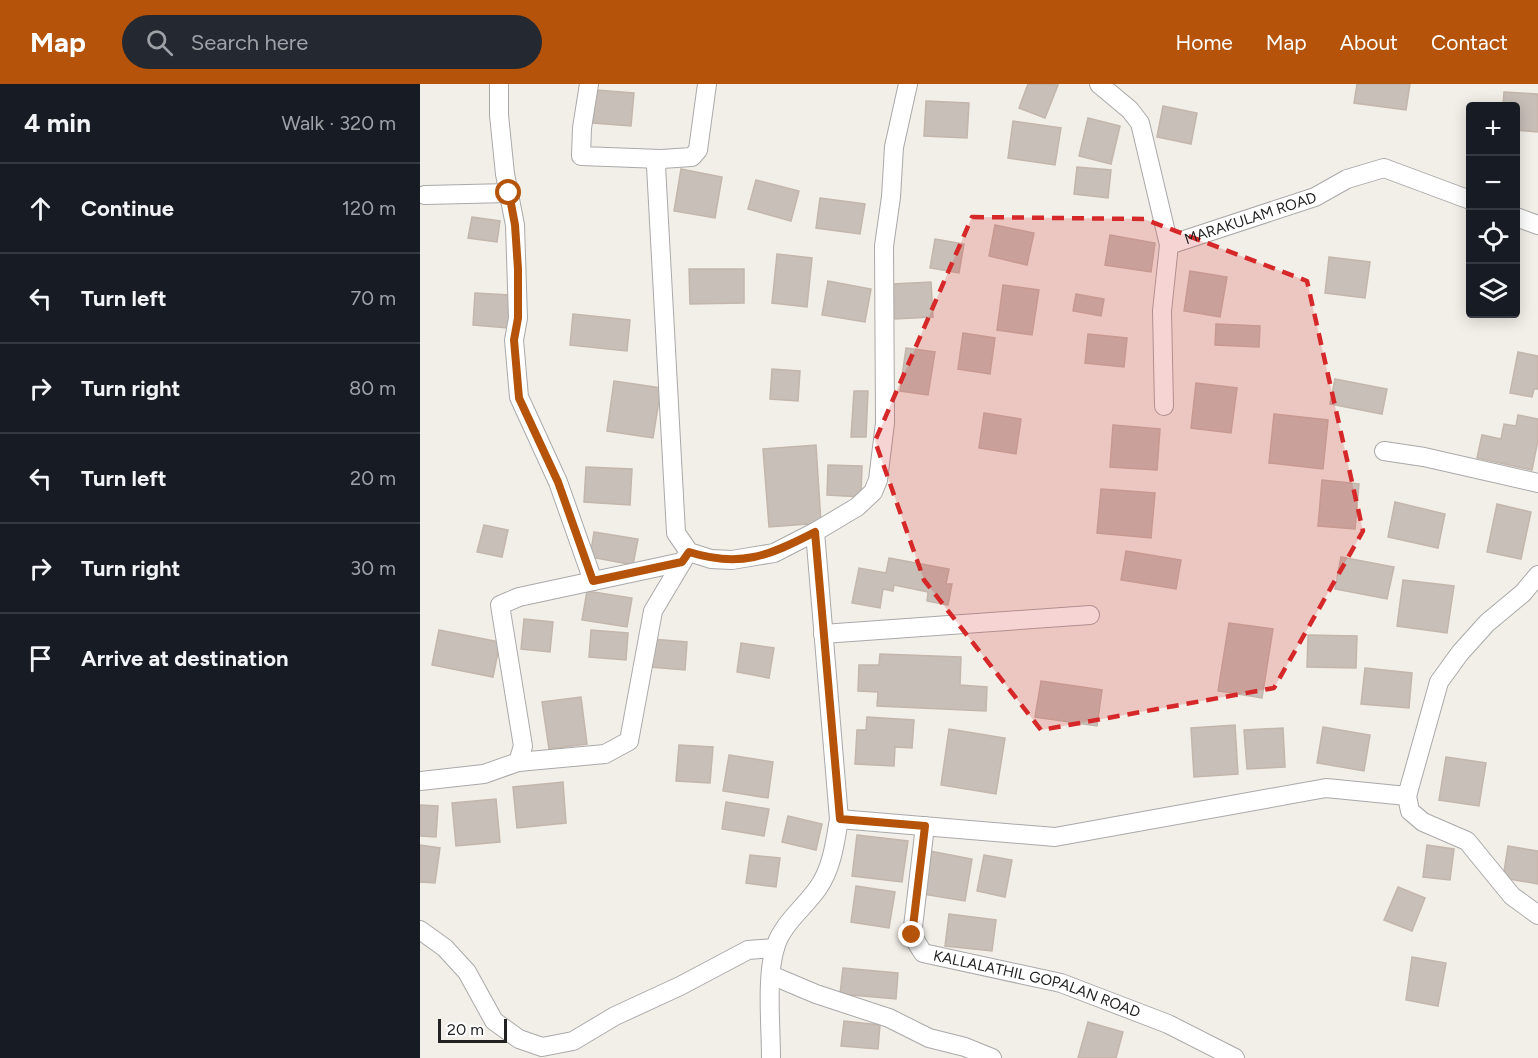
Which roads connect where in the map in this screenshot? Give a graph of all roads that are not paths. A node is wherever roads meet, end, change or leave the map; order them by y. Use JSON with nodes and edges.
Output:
{"nodes":[{"id":1,"x":499,"y":84,"type":"edge"},
{"id":2,"x":590,"y":84,"type":"edge"},
{"id":3,"x":707,"y":84,"type":"edge"},
{"id":4,"x":908,"y":84,"type":"edge"},
{"id":5,"x":1099,"y":84,"type":"edge"},
{"id":6,"x":660,"y":159,"type":"junction"},
{"id":7,"x":509,"y":193,"type":"junction"},
{"id":8,"x":425,"y":195,"type":"dead end"},
{"id":9,"x":1466,"y":199,"type":"edge"},
{"id":10,"x":1520,"y":219,"type":"edge"},
{"id":11,"x":1538,"y":225,"type":"edge"},
{"id":12,"x":1169,"y":245,"type":"junction"},
{"id":13,"x":1164,"y":406,"type":"dead end"},
{"id":14,"x":1384,"y":451,"type":"dead end"},
{"id":15,"x":1538,"y":483,"type":"edge"},
{"id":16,"x":815,"y":532,"type":"junction"},
{"id":17,"x":685,"y":557,"type":"junction"},
{"id":18,"x":1538,"y":575,"type":"edge"},
{"id":19,"x":593,"y":581,"type":"junction"},
{"id":20,"x":1090,"y":615,"type":"dead end"},
{"id":21,"x":823,"y":634,"type":"junction"},
{"id":22,"x":518,"y":762,"type":"junction"},
{"id":23,"x":420,"y":781,"type":"edge"},
{"id":24,"x":1407,"y":796,"type":"junction"},
{"id":25,"x":840,"y":819,"type":"junction"},
{"id":26,"x":925,"y":826,"type":"junction"},
{"id":27,"x":1538,"y":915,"type":"edge"},
{"id":28,"x":424,"y":939,"type":"edge"},
{"id":29,"x":775,"y":948,"type":"junction"},
{"id":30,"x":771,"y":975,"type":"junction"},
{"id":31,"x":771,"y":1058,"type":"edge"},
{"id":32,"x":992,"y":1058,"type":"edge"},
{"id":33,"x":1235,"y":1058,"type":"edge"}],
"edges":[{"from":1,"to":7,"type":"street"},
{"from":2,"to":6,"type":"street"},
{"from":3,"to":6,"type":"street"},
{"from":4,"to":16,"type":"street"},
{"from":5,"to":12,"type":"street","name":"MARAKULAM ROAD"},
{"from":6,"to":17,"type":"street"},
{"from":7,"to":8,"type":"street"},
{"from":7,"to":19,"type":"street"},
{"from":9,"to":12,"type":"street","name":"MARAKULAM ROAD"},
{"from":10,"to":11,"type":"street"},
{"from":12,"to":13,"type":"street"},
{"from":14,"to":15,"type":"street"},
{"from":16,"to":17,"type":"street"},
{"from":16,"to":21,"type":"street"},
{"from":17,"to":19,"type":"street"},
{"from":17,"to":22,"type":"street"},
{"from":18,"to":24,"type":"street"},
{"from":19,"to":22,"type":"street"},
{"from":20,"to":21,"type":"street"},
{"from":21,"to":25,"type":"street"},
{"from":22,"to":23,"type":"street"},
{"from":24,"to":26,"type":"street"},
{"from":24,"to":27,"type":"street"},
{"from":25,"to":26,"type":"street"},
{"from":25,"to":29,"type":"street"},
{"from":26,"to":33,"type":"street","name":"KALLALATHIL GOPALAN ROAD"},
{"from":28,"to":29,"type":"street"},
{"from":29,"to":30,"type":"street"},
{"from":30,"to":31,"type":"street"},
{"from":30,"to":32,"type":"street"}]}
